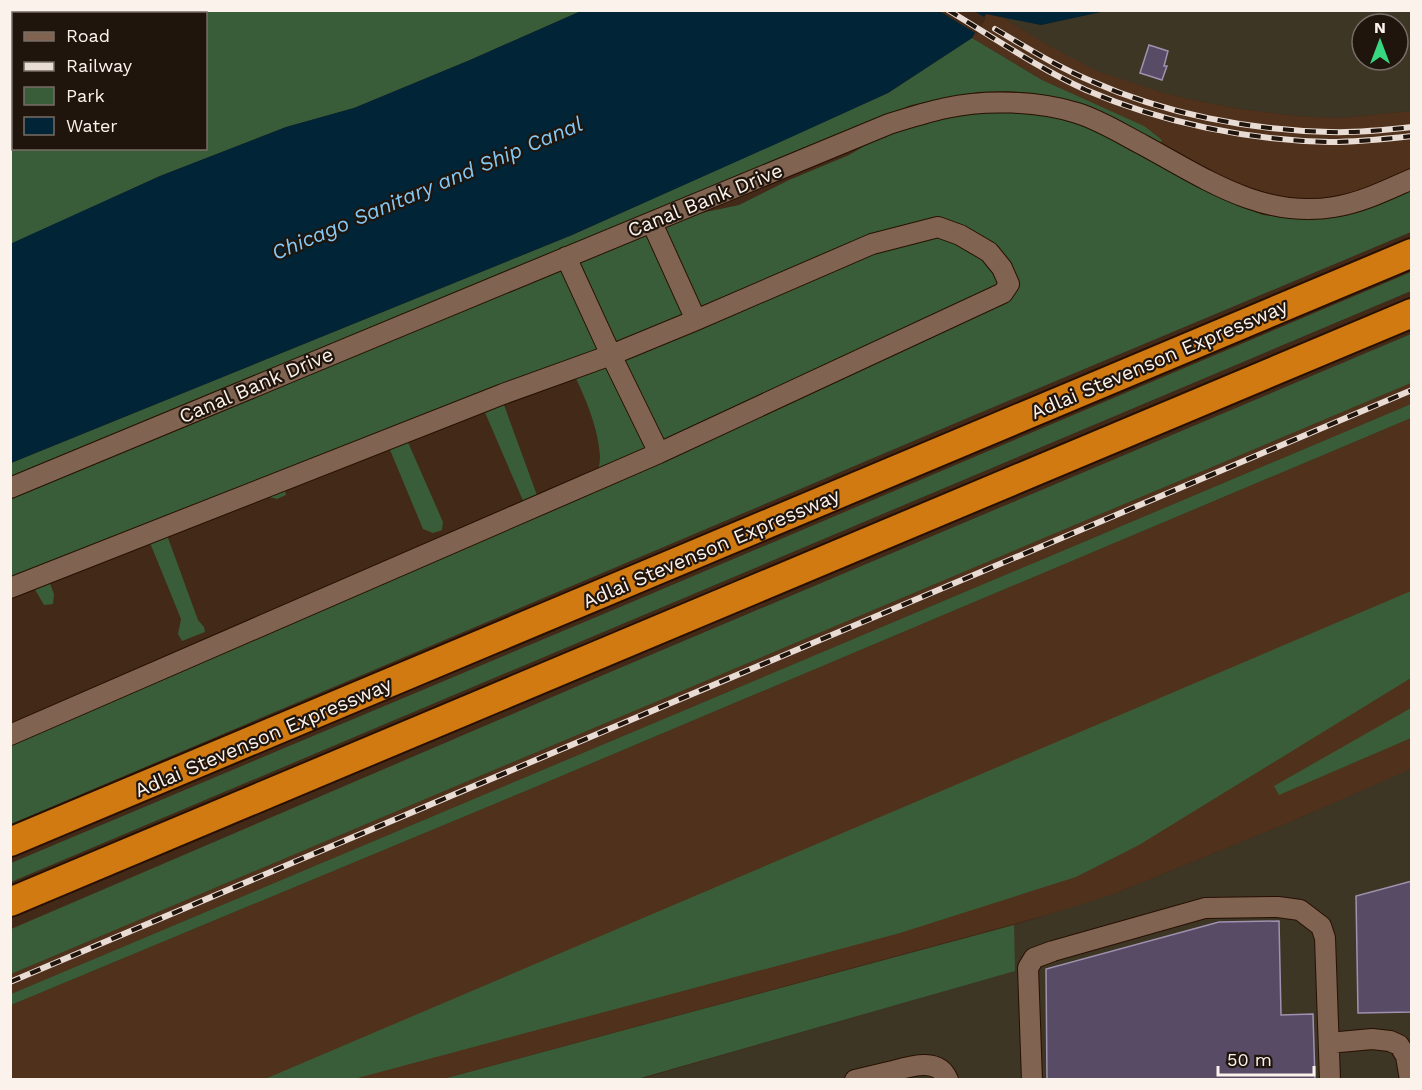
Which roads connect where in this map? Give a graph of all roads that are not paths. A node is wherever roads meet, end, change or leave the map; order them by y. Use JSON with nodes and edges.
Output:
{"nodes":[{"id":1,"x":1412,"y":179,"type":"edge"},
{"id":2,"x":652,"y":223,"type":"junction"},
{"id":3,"x":1412,"y":253,"type":"edge"},
{"id":4,"x":566,"y":257,"type":"junction"},
{"id":5,"x":1412,"y":313,"type":"edge"},
{"id":6,"x":696,"y":320,"type":"junction"},
{"id":7,"x":611,"y":355,"type":"junction"},
{"id":8,"x":659,"y":453,"type":"junction"},
{"id":9,"x":10,"y":488,"type":"edge"},
{"id":10,"x":10,"y":588,"type":"edge"},
{"id":11,"x":10,"y":735,"type":"edge"},
{"id":12,"x":10,"y":842,"type":"edge"},
{"id":13,"x":10,"y":902,"type":"edge"},
{"id":14,"x":1329,"y":1043,"type":"junction"},
{"id":15,"x":855,"y":1080,"type":"edge"},
{"id":16,"x":948,"y":1080,"type":"edge"},
{"id":17,"x":1032,"y":1080,"type":"edge"},
{"id":18,"x":1330,"y":1080,"type":"edge"},
{"id":19,"x":1410,"y":1080,"type":"edge"}],
"edges":[{"from":1,"to":2,"type":"lane","name":"Canal Bank Drive"},
{"from":2,"to":4,"type":"lane","name":"Canal Bank Drive"},
{"from":2,"to":6,"type":"lane"},
{"from":3,"to":12,"type":"highway","name":"Adlai Stevenson Expressway"},
{"from":4,"to":7,"type":"lane"},
{"from":4,"to":9,"type":"lane","name":"Canal Bank Drive"},
{"from":5,"to":13,"type":"highway"},
{"from":6,"to":7,"type":"lane"},
{"from":6,"to":8,"type":"lane"},
{"from":7,"to":8,"type":"lane"},
{"from":7,"to":10,"type":"lane"},
{"from":8,"to":11,"type":"lane"},
{"from":14,"to":17,"type":"lane"},
{"from":14,"to":18,"type":"lane"},
{"from":14,"to":19,"type":"lane"},
{"from":15,"to":16,"type":"lane"}]}
